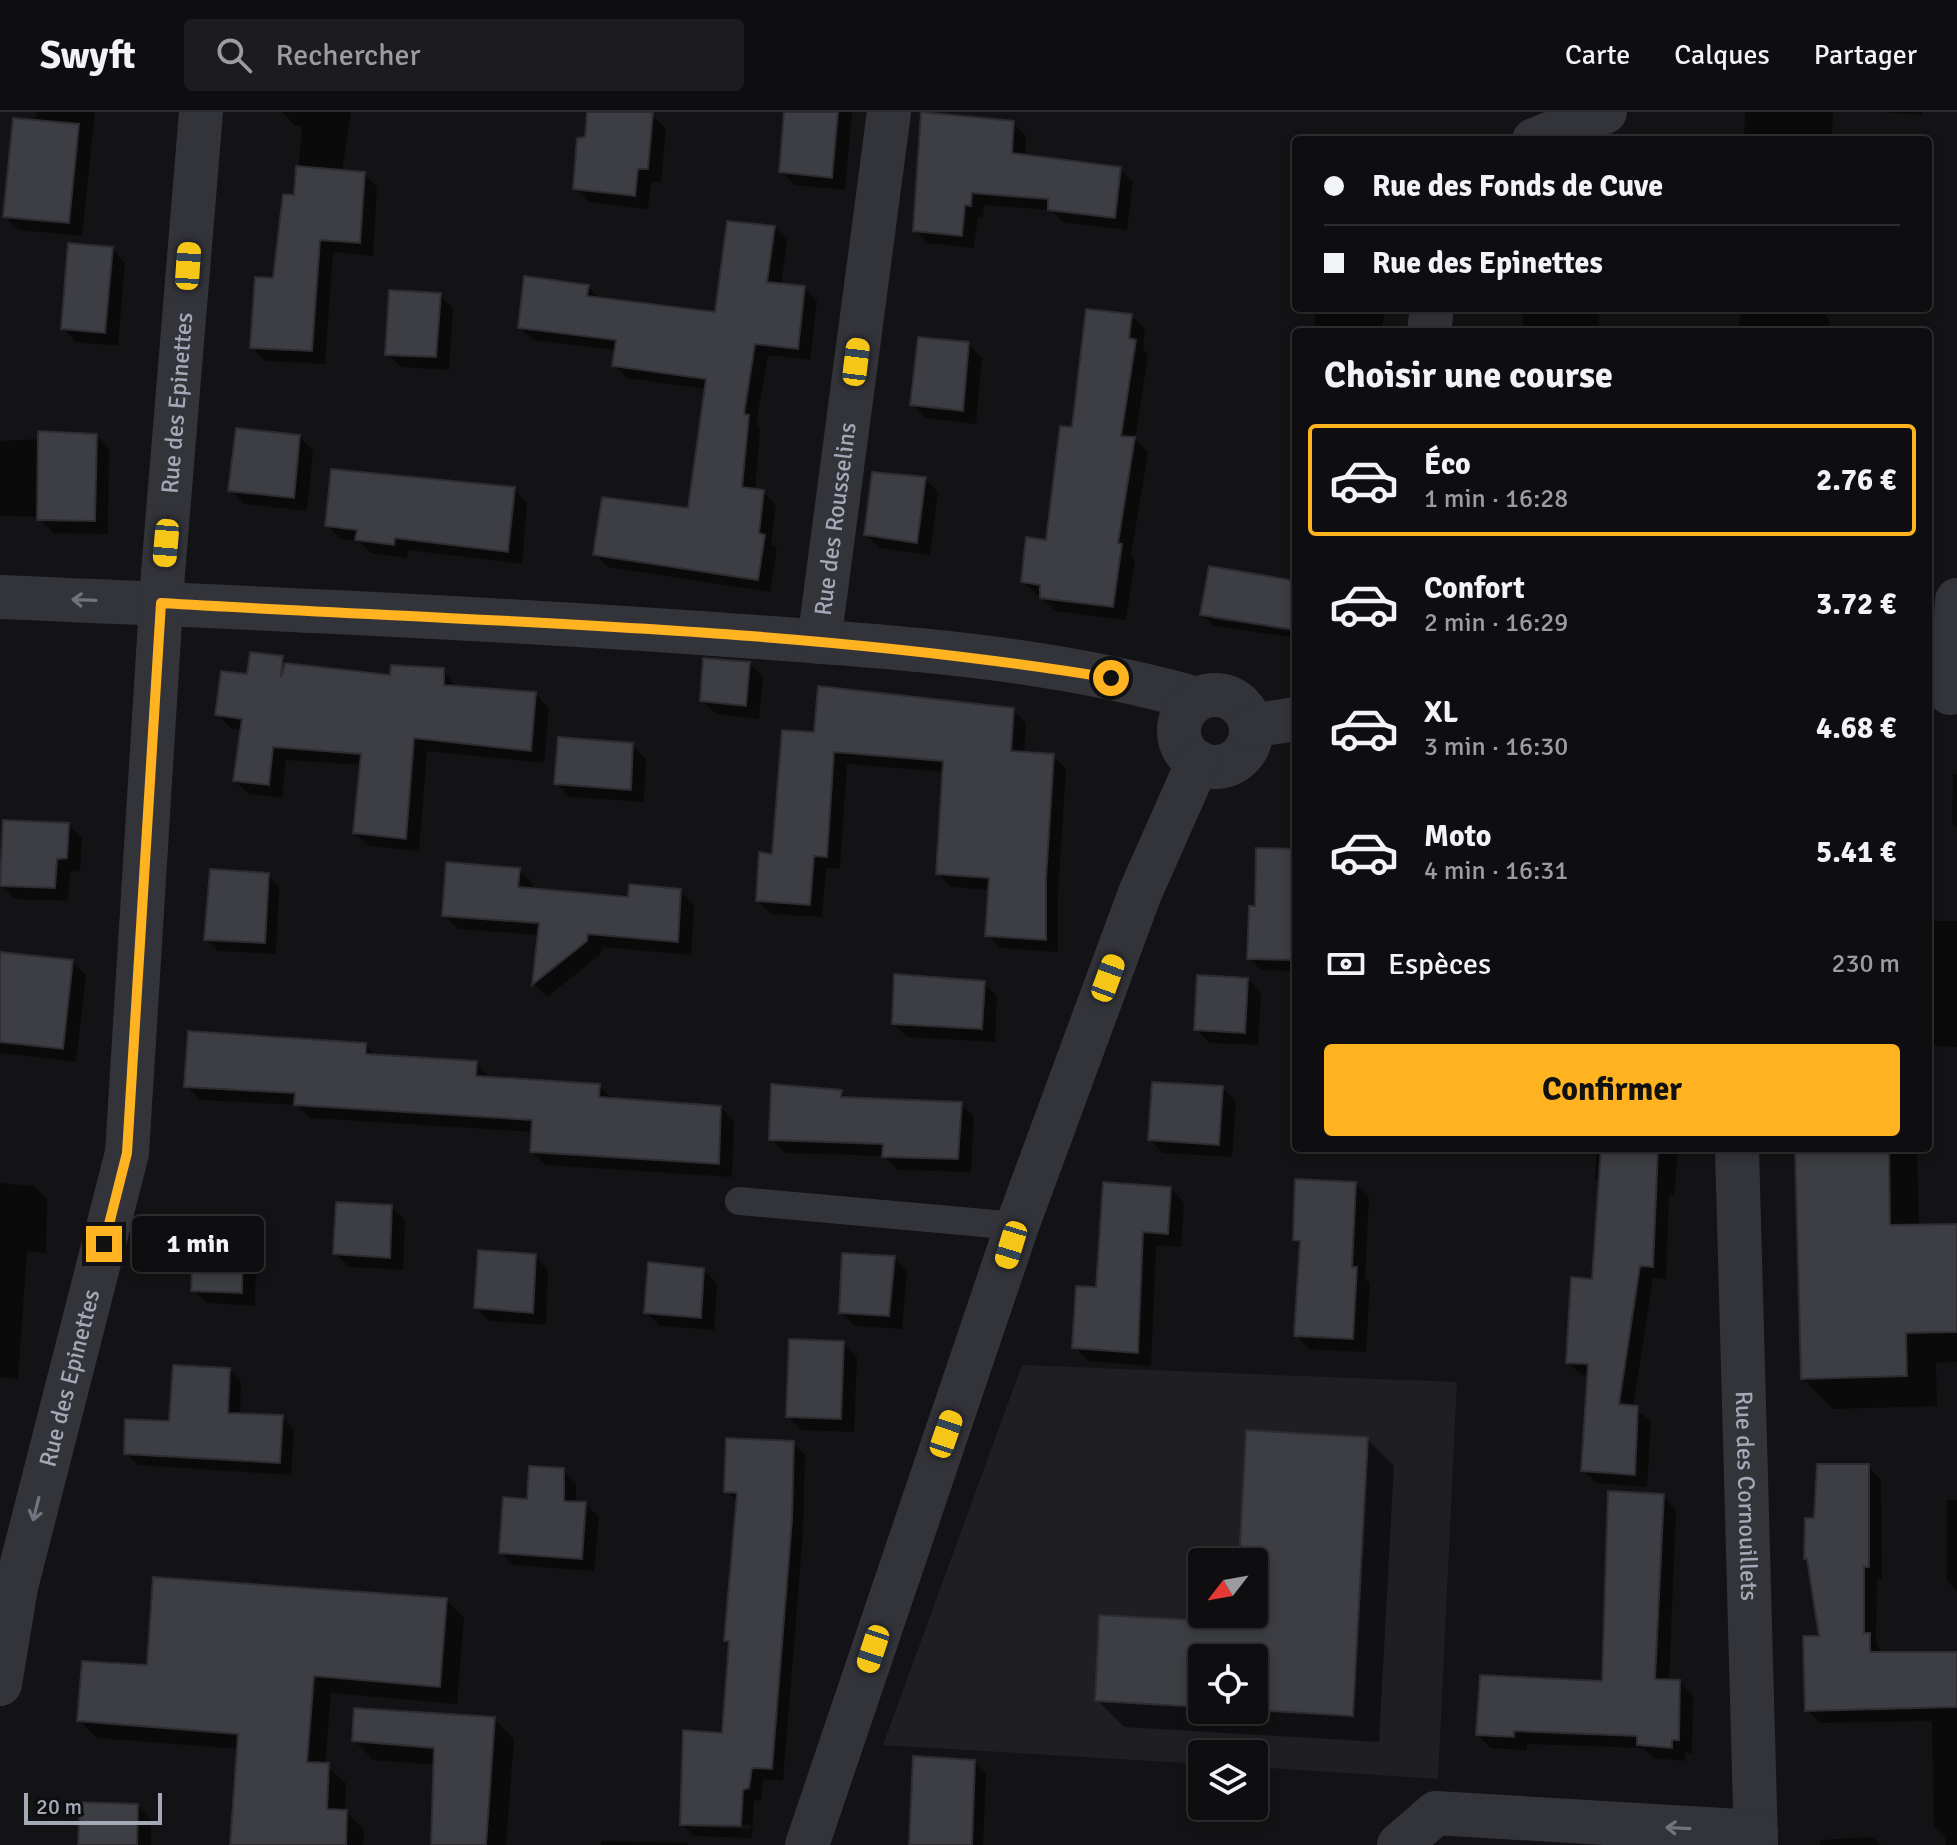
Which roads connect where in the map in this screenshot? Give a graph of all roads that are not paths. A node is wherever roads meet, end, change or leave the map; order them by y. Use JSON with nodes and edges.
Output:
{"nodes":[{"id":1,"x":201,"y":112,"type":"edge"},
{"id":2,"x":889,"y":112,"type":"edge"},
{"id":3,"x":1605,"y":112,"type":"edge"},
{"id":4,"x":1544,"y":136,"type":"edge"},
{"id":5,"x":0,"y":597,"type":"edge"},
{"id":6,"x":1957,"y":600,"type":"edge"},
{"id":7,"x":161,"y":603,"type":"junction"},
{"id":8,"x":819,"y":642,"type":"junction"},
{"id":9,"x":1945,"y":694,"type":"edge"},
{"id":10,"x":1197,"y":699,"type":"junction"},
{"id":11,"x":1292,"y":720,"type":"edge"},
{"id":12,"x":1251,"y":726,"type":"junction"},
{"id":13,"x":1198,"y":762,"type":"junction"},
{"id":14,"x":1737,"y":1152,"type":"edge"},
{"id":15,"x":739,"y":1201,"type":"dead end"},
{"id":16,"x":1017,"y":1226,"type":"junction"},
{"id":17,"x":0,"y":1684,"type":"edge"},
{"id":18,"x":1756,"y":1838,"type":"edge"},
{"id":19,"x":807,"y":1845,"type":"edge"},
{"id":20,"x":1399,"y":1845,"type":"edge"}],
"edges":[{"from":1,"to":7,"type":"street","name":"Rue des Epinettes"},
{"from":2,"to":8,"type":"street","name":"Rue des Rousselins"},
{"from":3,"to":4,"type":"street"},
{"from":7,"to":5,"type":"street","one_way":true},
{"from":6,"to":9,"type":"street"},
{"from":7,"to":8,"type":"street"},
{"from":7,"to":17,"type":"street","name":"Rue des Epinettes","one_way":true},
{"from":8,"to":10,"type":"street"},
{"from":10,"to":12,"type":"street"},
{"from":10,"to":13,"type":"street"},
{"from":11,"to":12,"type":"street"},
{"from":12,"to":13,"type":"street"},
{"from":13,"to":16,"type":"street"},
{"from":14,"to":18,"type":"street","name":"Rue des Cornouillets"},
{"from":15,"to":16,"type":"lane"},
{"from":16,"to":19,"type":"street"},
{"from":18,"to":20,"type":"street","one_way":true}]}
